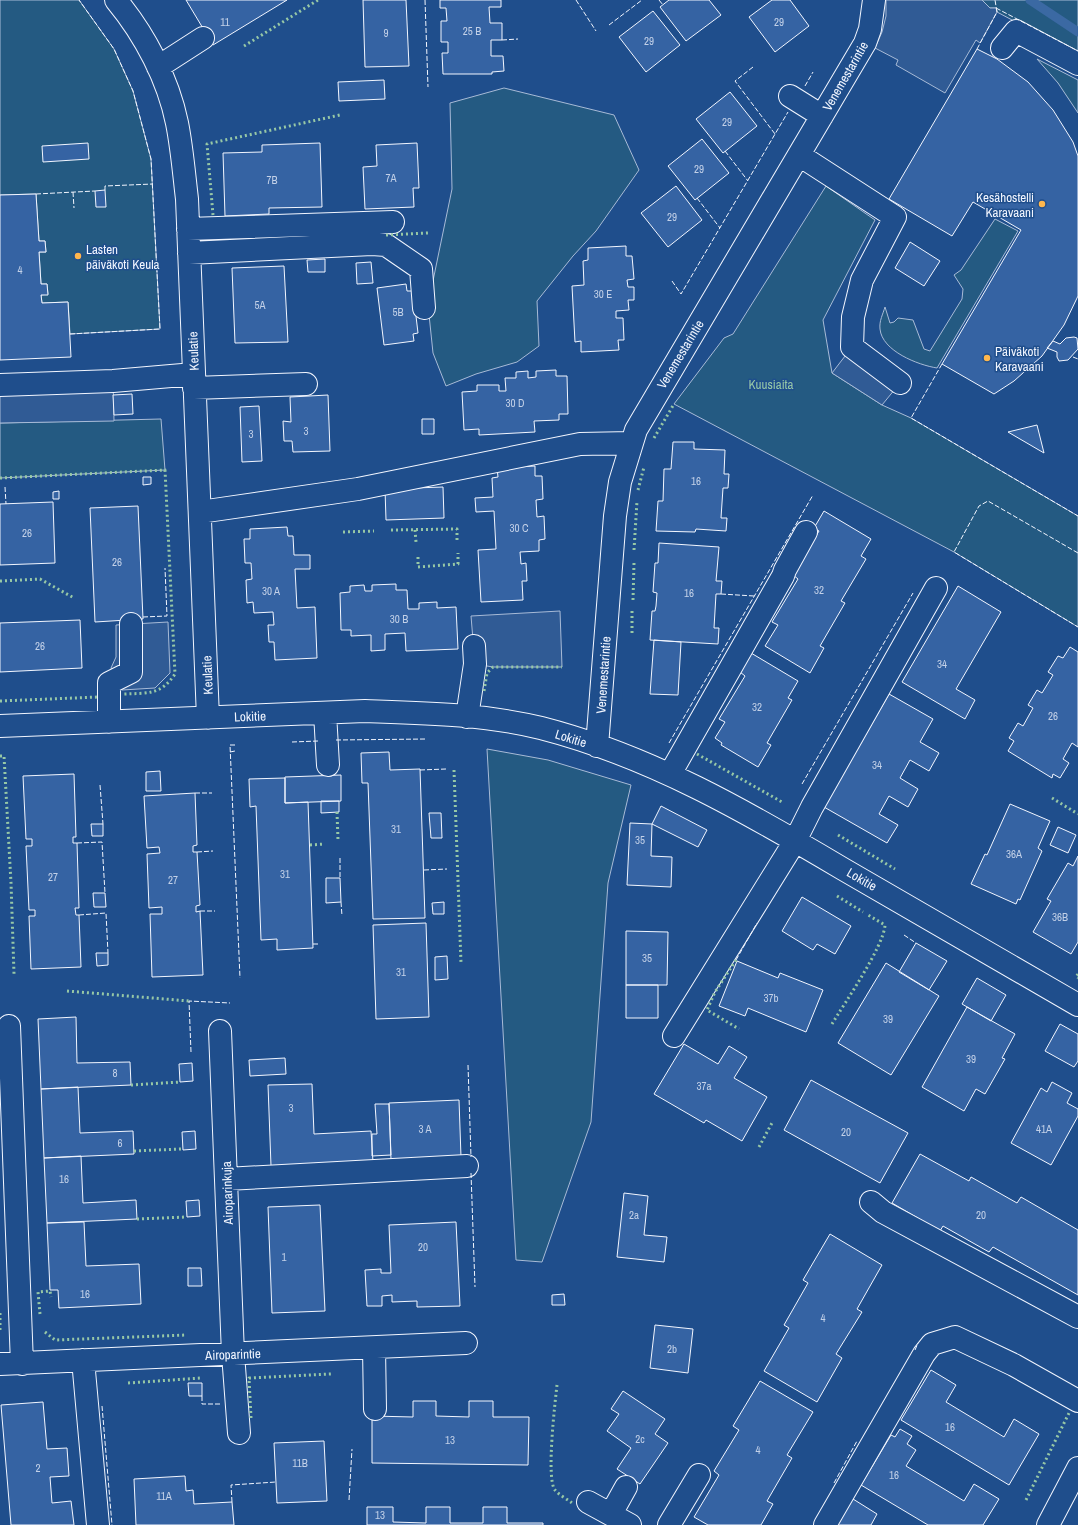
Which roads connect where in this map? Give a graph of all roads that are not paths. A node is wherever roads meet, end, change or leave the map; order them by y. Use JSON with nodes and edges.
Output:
{"nodes":[{"id":1,"x":116,"y":0,"type":"edge"},
{"id":2,"x":874,"y":0,"type":"edge"},
{"id":3,"x":203,"y":38,"type":"dead end"},
{"id":4,"x":1002,"y":48,"type":"dead end"},
{"id":5,"x":1078,"y":64,"type":"edge"},
{"id":6,"x":158,"y":67,"type":"junction"},
{"id":7,"x":790,"y":96,"type":"dead end"},
{"id":8,"x":822,"y":116,"type":"junction"},
{"id":9,"x":799,"y":155,"type":"junction"},
{"id":10,"x":392,"y":222,"type":"dead end"},
{"id":11,"x":188,"y":229,"type":"junction"},
{"id":12,"x":189,"y":253,"type":"junction"},
{"id":13,"x":424,"y":308,"type":"dead end"},
{"id":14,"x":194,"y":381,"type":"junction"},
{"id":15,"x":900,"y":383,"type":"dead end"},
{"id":16,"x":306,"y":384,"type":"dead end"},
{"id":17,"x":0,"y":386,"type":"edge"},
{"id":18,"x":631,"y":443,"type":"junction"},
{"id":19,"x":200,"y":512,"type":"junction"},
{"id":20,"x":806,"y":532,"type":"dead end"},
{"id":21,"x":936,"y":588,"type":"dead end"},
{"id":22,"x":131,"y":624,"type":"dead end"},
{"id":23,"x":474,"y":646,"type":"dead end"},
{"id":24,"x":325,"y":713,"type":"junction"},
{"id":25,"x":467,"y":717,"type":"junction"},
{"id":26,"x":208,"y":718,"type":"junction"},
{"id":27,"x":109,"y":722,"type":"junction"},
{"id":28,"x":0,"y":726,"type":"edge"},
{"id":29,"x":597,"y":746,"type":"junction"},
{"id":30,"x":328,"y":765,"type":"dead end"},
{"id":31,"x":670,"y":774,"type":"junction"},
{"id":32,"x":795,"y":841,"type":"junction"},
{"id":33,"x":1078,"y":1005,"type":"edge"},
{"id":34,"x":9,"y":1026,"type":"dead end"},
{"id":35,"x":220,"y":1031,"type":"dead end"},
{"id":36,"x":674,"y":1036,"type":"dead end"},
{"id":37,"x":467,"y":1166,"type":"dead end"},
{"id":38,"x":226,"y":1179,"type":"junction"},
{"id":39,"x":871,"y":1202,"type":"dead end"},
{"id":40,"x":9,"y":1241,"type":"edge"},
{"id":41,"x":1078,"y":1317,"type":"edge"},
{"id":42,"x":466,"y":1343,"type":"dead end"},
{"id":43,"x":374,"y":1348,"type":"junction"},
{"id":44,"x":233,"y":1354,"type":"junction"},
{"id":45,"x":83,"y":1360,"type":"junction"},
{"id":46,"x":0,"y":1364,"type":"edge"},
{"id":47,"x":22,"y":1364,"type":"junction"},
{"id":48,"x":1078,"y":1401,"type":"edge"},
{"id":49,"x":375,"y":1409,"type":"dead end"},
{"id":50,"x":239,"y":1433,"type":"dead end"},
{"id":51,"x":1078,"y":1468,"type":"edge"},
{"id":52,"x":699,"y":1475,"type":"dead end"},
{"id":53,"x":626,"y":1487,"type":"dead end"},
{"id":54,"x":601,"y":1513,"type":"edge"},
{"id":55,"x":98,"y":1525,"type":"edge"},
{"id":56,"x":630,"y":1525,"type":"edge"},
{"id":57,"x":668,"y":1525,"type":"edge"},
{"id":58,"x":825,"y":1525,"type":"edge"},
{"id":59,"x":1048,"y":1525,"type":"edge"}],
"edges":[{"from":1,"to":6,"type":"street","name":"Keulatie"},
{"from":2,"to":8,"type":"street","name":"Venemestarintie"},
{"from":3,"to":6,"type":"street"},
{"from":4,"to":5,"type":"street"},
{"from":6,"to":11,"type":"street","name":"Keulatie"},
{"from":7,"to":8,"type":"street"},
{"from":8,"to":9,"type":"street","name":"Venemestarintie"},
{"from":9,"to":15,"type":"street"},
{"from":9,"to":18,"type":"street","name":"Venemestarintie"},
{"from":10,"to":11,"type":"street"},
{"from":11,"to":12,"type":"street","name":"Keulatie"},
{"from":12,"to":13,"type":"street"},
{"from":12,"to":14,"type":"street","name":"Keulatie"},
{"from":14,"to":16,"type":"street"},
{"from":14,"to":17,"type":"street"},
{"from":14,"to":19,"type":"street","name":"Keulatie"},
{"from":18,"to":19,"type":"street"},
{"from":18,"to":29,"type":"street","name":"Venemestarintie"},
{"from":19,"to":26,"type":"street","name":"Keulatie"},
{"from":20,"to":31,"type":"street"},
{"from":21,"to":32,"type":"street"},
{"from":22,"to":27,"type":"street"},
{"from":23,"to":25,"type":"street"},
{"from":24,"to":25,"type":"street","name":"Lokitie"},
{"from":24,"to":26,"type":"street","name":"Lokitie"},
{"from":24,"to":30,"type":"street"},
{"from":25,"to":29,"type":"street","name":"Lokitie"},
{"from":26,"to":27,"type":"street","name":"Lokitie"},
{"from":27,"to":28,"type":"street","name":"Lokitie"},
{"from":29,"to":31,"type":"street","name":"Lokitie"},
{"from":31,"to":32,"type":"street","name":"Lokitie"},
{"from":32,"to":33,"type":"street","name":"Lokitie"},
{"from":32,"to":36,"type":"street"},
{"from":34,"to":40,"type":"street"},
{"from":35,"to":38,"type":"street","name":"Airoparinkuja"},
{"from":37,"to":38,"type":"street"},
{"from":38,"to":44,"type":"street","name":"Airoparinkuja"},
{"from":39,"to":41,"type":"street"},
{"from":40,"to":47,"type":"street"},
{"from":42,"to":43,"type":"street","name":"Airoparintie"},
{"from":43,"to":44,"type":"street","name":"Airoparintie"},
{"from":43,"to":49,"type":"street"},
{"from":44,"to":45,"type":"street","name":"Airoparintie"},
{"from":44,"to":50,"type":"street","name":"Airoparinkuja"},
{"from":45,"to":47,"type":"street","name":"Airoparintie"},
{"from":45,"to":55,"type":"street"},
{"from":46,"to":47,"type":"street","name":"Airoparintie"},
{"from":48,"to":58,"type":"street"},
{"from":51,"to":59,"type":"street"},
{"from":52,"to":57,"type":"street"},
{"from":53,"to":54,"type":"street"},
{"from":54,"to":56,"type":"street"}]}
